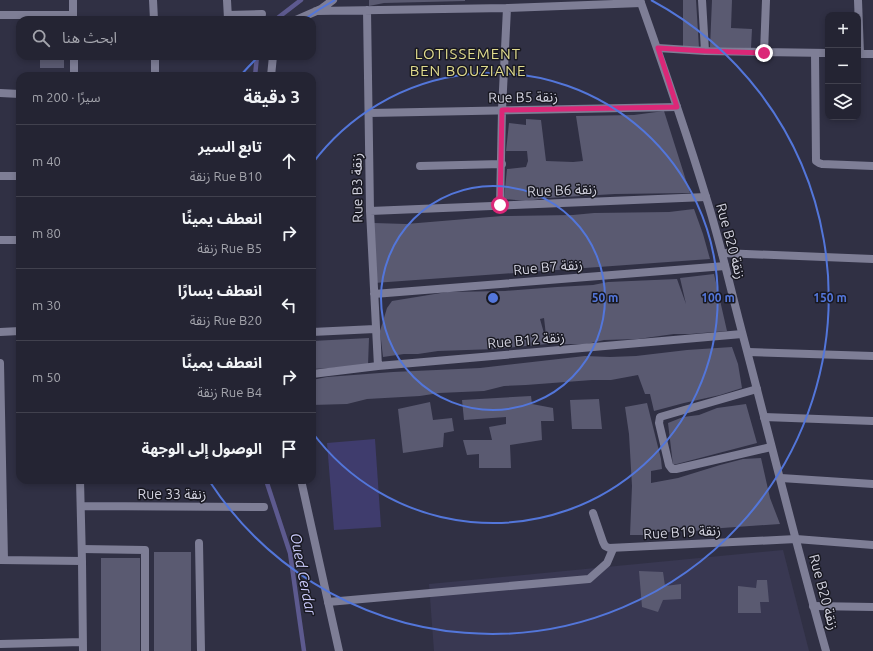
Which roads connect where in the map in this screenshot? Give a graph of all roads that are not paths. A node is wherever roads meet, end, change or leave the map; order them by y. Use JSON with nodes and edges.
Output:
{"nodes":[{"id":1,"x":73,"y":0,"type":"edge"},
{"id":2,"x":153,"y":0,"type":"edge"},
{"id":3,"x":227,"y":0,"type":"edge"},
{"id":4,"x":333,"y":0,"type":"edge"},
{"id":5,"x":702,"y":0,"type":"edge"},
{"id":6,"x":766,"y":0,"type":"edge"},
{"id":7,"x":858,"y":0,"type":"edge"},
{"id":8,"x":640,"y":1,"type":"edge"},
{"id":9,"x":508,"y":8,"type":"junction"},
{"id":10,"x":367,"y":10,"type":"junction"},
{"id":11,"x":316,"y":11,"type":"junction"},
{"id":12,"x":262,"y":14,"type":"dead end"},
{"id":13,"x":0,"y":15,"type":"edge"},
{"id":14,"x":36,"y":16,"type":"edge"},
{"id":15,"x":73,"y":16,"type":"edge"},
{"id":16,"x":154,"y":16,"type":"edge"},
{"id":17,"x":228,"y":16,"type":"edge"},
{"id":18,"x":245,"y":16,"type":"edge"},
{"id":19,"x":305,"y":16,"type":"edge"},
{"id":20,"x":658,"y":48,"type":"junction"},
{"id":21,"x":859,"y":48,"type":"edge"},
{"id":22,"x":705,"y":51,"type":"junction"},
{"id":23,"x":764,"y":53,"type":"junction"},
{"id":24,"x":814,"y":53,"type":"junction"},
{"id":25,"x":825,"y":53,"type":"edge"},
{"id":26,"x":861,"y":54,"type":"edge"},
{"id":27,"x":873,"y":54,"type":"edge"},
{"id":28,"x":74,"y":60,"type":"edge"},
{"id":29,"x":155,"y":60,"type":"edge"},
{"id":30,"x":273,"y":60,"type":"edge"},
{"id":31,"x":74,"y":72,"type":"edge"},
{"id":32,"x":156,"y":72,"type":"edge"},
{"id":33,"x":271,"y":72,"type":"edge"},
{"id":34,"x":0,"y":93,"type":"edge"},
{"id":35,"x":16,"y":94,"type":"edge"},
{"id":36,"x":677,"y":107,"type":"junction"},
{"id":37,"x":502,"y":110,"type":"junction"},
{"id":38,"x":369,"y":113,"type":"junction"},
{"id":39,"x":502,"y":164,"type":"junction"},
{"id":40,"x":420,"y":166,"type":"dead end"},
{"id":41,"x":873,"y":166,"type":"edge"},
{"id":42,"x":0,"y":176,"type":"edge"},
{"id":43,"x":16,"y":176,"type":"edge"},
{"id":44,"x":706,"y":197,"type":"junction"},
{"id":45,"x":500,"y":205,"type":"junction"},
{"id":46,"x":370,"y":211,"type":"junction"},
{"id":47,"x":0,"y":240,"type":"edge"},
{"id":48,"x":16,"y":240,"type":"edge"},
{"id":49,"x":722,"y":253,"type":"junction"},
{"id":50,"x":873,"y":259,"type":"edge"},
{"id":51,"x":725,"y":266,"type":"junction"},
{"id":52,"x":374,"y":294,"type":"junction"},
{"id":53,"x":375,"y":329,"type":"junction"},
{"id":54,"x":16,"y":331,"type":"edge"},
{"id":55,"x":0,"y":332,"type":"edge"},
{"id":56,"x":316,"y":332,"type":"edge"},
{"id":57,"x":742,"y":334,"type":"junction"},
{"id":58,"x":748,"y":352,"type":"junction"},
{"id":59,"x":873,"y":356,"type":"edge"},
{"id":60,"x":0,"y":363,"type":"edge"},
{"id":61,"x":378,"y":366,"type":"junction"},
{"id":62,"x":316,"y":374,"type":"edge"},
{"id":63,"x":757,"y":389,"type":"junction"},
{"id":64,"x":764,"y":417,"type":"junction"},
{"id":65,"x":873,"y":421,"type":"edge"},
{"id":66,"x":772,"y":446,"type":"junction"},
{"id":67,"x":781,"y":478,"type":"junction"},
{"id":68,"x":80,"y":484,"type":"edge"},
{"id":69,"x":302,"y":484,"type":"edge"},
{"id":70,"x":873,"y":484,"type":"edge"},
{"id":71,"x":81,"y":506,"type":"junction"},
{"id":72,"x":264,"y":507,"type":"dead end"},
{"id":73,"x":593,"y":513,"type":"dead end"},
{"id":74,"x":796,"y":539,"type":"junction"},
{"id":75,"x":199,"y":542,"type":"dead end"},
{"id":76,"x":873,"y":544,"type":"edge"},
{"id":77,"x":82,"y":549,"type":"junction"},
{"id":78,"x":613,"y":549,"type":"junction"},
{"id":79,"x":2,"y":560,"type":"edge"},
{"id":80,"x":82,"y":560,"type":"junction"},
{"id":81,"x":328,"y":602,"type":"junction"},
{"id":82,"x":813,"y":606,"type":"junction"},
{"id":83,"x":873,"y":606,"type":"edge"},
{"id":84,"x":82,"y":642,"type":"junction"},
{"id":85,"x":0,"y":644,"type":"edge"},
{"id":86,"x":83,"y":651,"type":"edge"},
{"id":87,"x":145,"y":651,"type":"edge"},
{"id":88,"x":201,"y":651,"type":"edge"},
{"id":89,"x":339,"y":651,"type":"edge"},
{"id":90,"x":826,"y":651,"type":"edge"}],
"edges":[{"from":1,"to":15,"type":"street"},
{"from":2,"to":16,"type":"street"},
{"from":3,"to":17,"type":"street"},
{"from":4,"to":11,"type":"street"},
{"from":5,"to":22,"type":"street"},
{"from":6,"to":23,"type":"street"},
{"from":7,"to":21,"type":"street"},
{"from":8,"to":9,"type":"street"},
{"from":8,"to":20,"type":"street","name":"Rue B20 زنقة"},
{"from":9,"to":10,"type":"street"},
{"from":9,"to":37,"type":"street"},
{"from":10,"to":11,"type":"street"},
{"from":10,"to":38,"type":"street","name":"Rue B3 زنقة"},
{"from":11,"to":19,"type":"street"},
{"from":12,"to":18,"type":"street"},
{"from":13,"to":14,"type":"street"},
{"from":20,"to":22,"type":"street"},
{"from":20,"to":36,"type":"street","name":"Rue B20 زنقة"},
{"from":22,"to":23,"type":"street"},
{"from":23,"to":24,"type":"street"},
{"from":24,"to":25,"type":"street"},
{"from":24,"to":41,"type":"street"},
{"from":26,"to":27,"type":"street"},
{"from":28,"to":31,"type":"street"},
{"from":29,"to":32,"type":"street"},
{"from":30,"to":33,"type":"street"},
{"from":34,"to":35,"type":"street"},
{"from":36,"to":37,"type":"street","name":"Rue B5 زنقة"},
{"from":36,"to":44,"type":"street","name":"Rue B20 زنقة"},
{"from":37,"to":38,"type":"street","name":"Rue B5 زنقة"},
{"from":37,"to":39,"type":"street"},
{"from":38,"to":46,"type":"street","name":"Rue B3 زنقة"},
{"from":39,"to":40,"type":"street"},
{"from":39,"to":45,"type":"street"},
{"from":42,"to":43,"type":"street"},
{"from":44,"to":45,"type":"street","name":"Rue B6 زنقة"},
{"from":44,"to":49,"type":"street","name":"Rue B20 زنقة"},
{"from":45,"to":46,"type":"street","name":"Rue B6 زنقة"},
{"from":46,"to":52,"type":"street","name":"Rue B3 زنقة"},
{"from":47,"to":48,"type":"street"},
{"from":49,"to":50,"type":"street"},
{"from":49,"to":51,"type":"street","name":"Rue B20 زنقة"},
{"from":51,"to":52,"type":"street","name":"Rue B7 زنقة"},
{"from":51,"to":57,"type":"street","name":"Rue B20 زنقة"},
{"from":52,"to":53,"type":"street","name":"Rue B3 زنقة"},
{"from":53,"to":56,"type":"street"},
{"from":53,"to":61,"type":"street","name":"Rue B3 زنقة"},
{"from":54,"to":55,"type":"street"},
{"from":57,"to":58,"type":"street","name":"Rue B20 زنقة"},
{"from":57,"to":61,"type":"street","name":"Rue B12 زنقة"},
{"from":58,"to":59,"type":"street"},
{"from":58,"to":63,"type":"street","name":"Rue B20 زنقة"},
{"from":60,"to":79,"type":"street"},
{"from":61,"to":62,"type":"street","name":"Rue B12 زنقة"},
{"from":63,"to":64,"type":"street","name":"Rue B20 زنقة"},
{"from":63,"to":66,"type":"street"},
{"from":64,"to":65,"type":"street"},
{"from":64,"to":66,"type":"street","name":"Rue B20 زنقة"},
{"from":66,"to":67,"type":"street","name":"Rue B20 زنقة"},
{"from":67,"to":70,"type":"street"},
{"from":67,"to":74,"type":"street","name":"Rue B20 زنقة"},
{"from":68,"to":71,"type":"street"},
{"from":69,"to":81,"type":"street"},
{"from":71,"to":72,"type":"street","name":"Rue 33 زنقة"},
{"from":71,"to":77,"type":"street"},
{"from":73,"to":78,"type":"street"},
{"from":74,"to":76,"type":"street","name":"Rue B20 زنقة"},
{"from":74,"to":78,"type":"street","name":"Rue B19 زنقة"},
{"from":74,"to":82,"type":"street","name":"Rue B20 زنقة"},
{"from":75,"to":88,"type":"street"},
{"from":77,"to":80,"type":"street"},
{"from":77,"to":87,"type":"street"},
{"from":78,"to":81,"type":"street"},
{"from":79,"to":80,"type":"street"},
{"from":80,"to":84,"type":"street"},
{"from":81,"to":89,"type":"street"},
{"from":82,"to":83,"type":"street"},
{"from":82,"to":90,"type":"street","name":"Rue B20 زنقة"},
{"from":84,"to":85,"type":"street"},
{"from":84,"to":86,"type":"street"}]}
